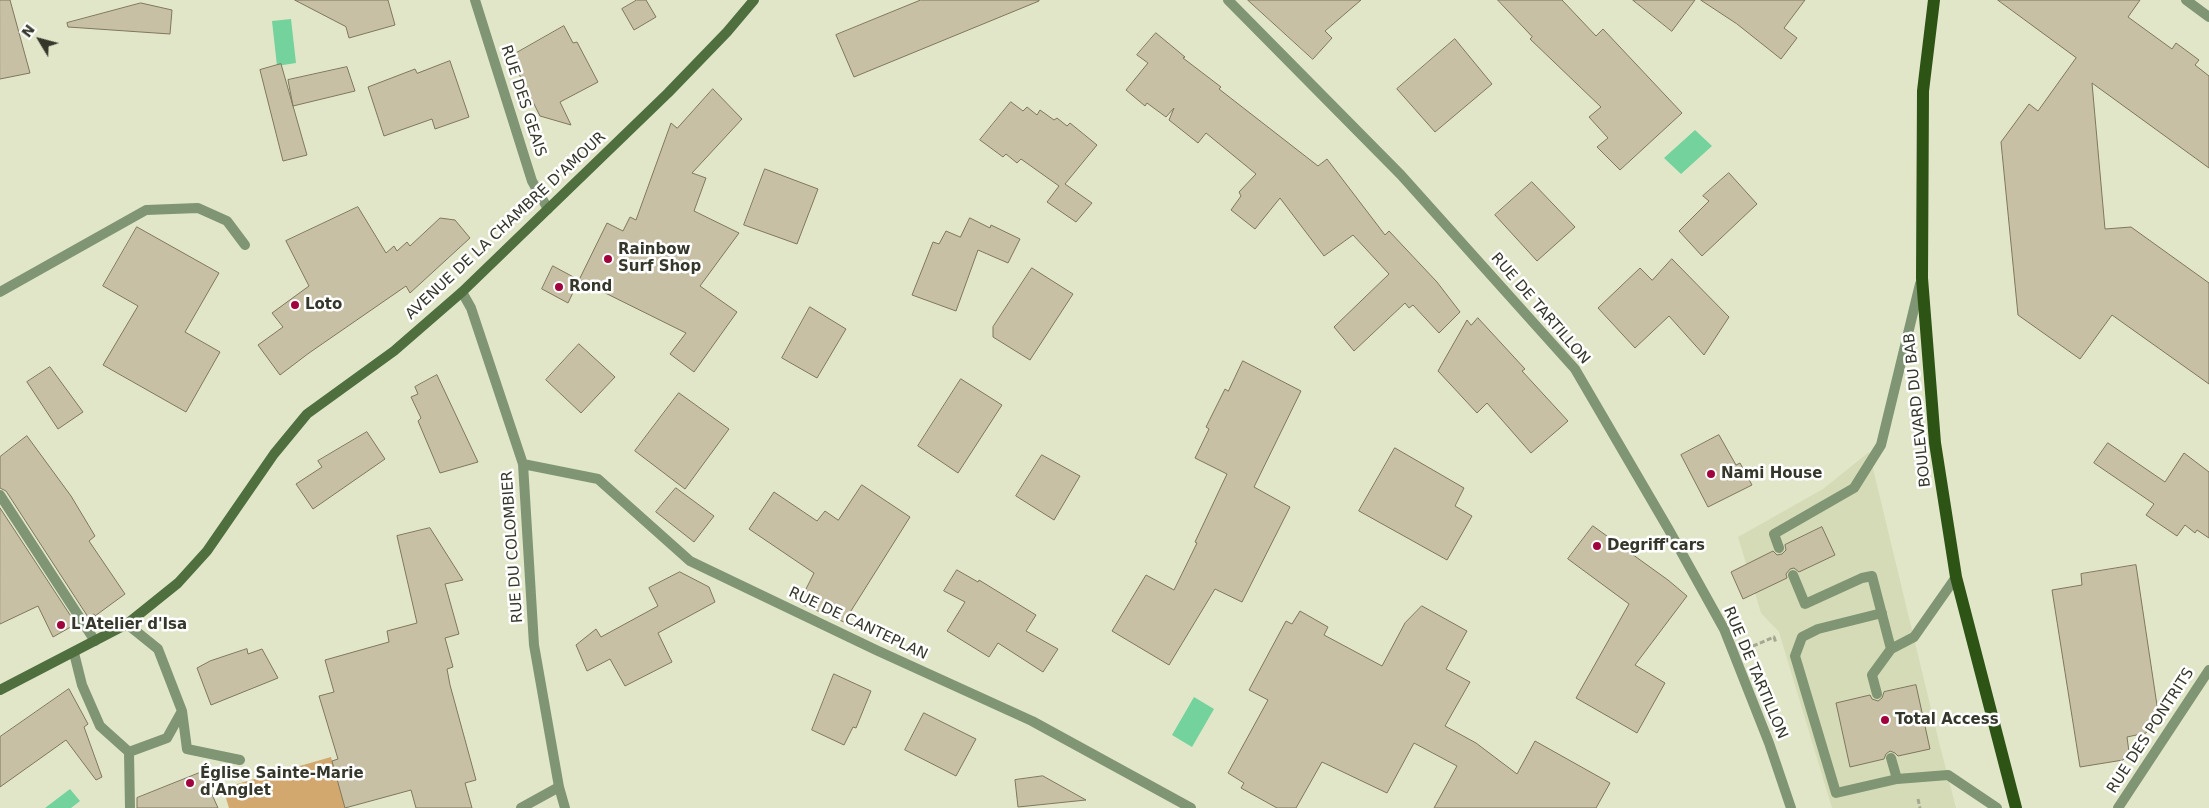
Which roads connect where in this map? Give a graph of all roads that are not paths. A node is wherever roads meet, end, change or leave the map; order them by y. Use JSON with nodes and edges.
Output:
{"nodes":[{"id":1,"x":475,"y":0,"type":"edge"},
{"id":2,"x":754,"y":0,"type":"edge"},
{"id":3,"x":1228,"y":0,"type":"edge"},
{"id":4,"x":1934,"y":0,"type":"edge"},
{"id":5,"x":2186,"y":0,"type":"edge"},
{"id":6,"x":2209,"y":17,"type":"edge"},
{"id":7,"x":548,"y":209,"type":"junction"},
{"id":8,"x":245,"y":245,"type":"dead end"},
{"id":9,"x":1922,"y":278,"type":"junction"},
{"id":10,"x":0,"y":292,"type":"edge"},
{"id":11,"x":462,"y":292,"type":"junction"},
{"id":12,"x":523,"y":464,"type":"junction"},
{"id":13,"x":0,"y":494,"type":"edge"},
{"id":14,"x":1779,"y":548,"type":"dead end"},
{"id":15,"x":1793,"y":576,"type":"dead end"},
{"id":16,"x":1956,"y":577,"type":"junction"},
{"id":17,"x":1882,"y":613,"type":"junction"},
{"id":18,"x":127,"y":624,"type":"junction"},
{"id":19,"x":95,"y":641,"type":"junction"},
{"id":20,"x":1892,"y":649,"type":"junction"},
{"id":21,"x":74,"y":653,"type":"junction"},
{"id":22,"x":2209,"y":670,"type":"edge"},
{"id":23,"x":0,"y":690,"type":"edge"},
{"id":24,"x":1877,"y":694,"type":"dead end"},
{"id":25,"x":182,"y":711,"type":"junction"},
{"id":26,"x":129,"y":752,"type":"junction"},
{"id":27,"x":1891,"y":758,"type":"dead end"},
{"id":28,"x":240,"y":760,"type":"dead end"},
{"id":29,"x":1897,"y":779,"type":"junction"},
{"id":30,"x":559,"y":786,"type":"junction"},
{"id":31,"x":130,"y":808,"type":"edge"},
{"id":32,"x":520,"y":808,"type":"edge"},
{"id":33,"x":565,"y":808,"type":"edge"},
{"id":34,"x":1191,"y":808,"type":"edge"},
{"id":35,"x":1791,"y":808,"type":"edge"},
{"id":36,"x":1997,"y":808,"type":"edge"},
{"id":37,"x":2016,"y":808,"type":"edge"},
{"id":38,"x":2118,"y":808,"type":"edge"}],
"edges":[{"from":1,"to":7,"type":"street","name":"RUE DES GEAIS"},
{"from":2,"to":7,"type":"main road","name":"AVENUE DE LA CHAMBRE D'AMOUR"},
{"from":3,"to":35,"type":"street","name":"RUE DE TARTILLON"},
{"from":4,"to":9,"type":"main road","name":"BOULEVARD DU BAB"},
{"from":5,"to":6,"type":"street"},
{"from":7,"to":11,"type":"main road","name":"AVENUE DE LA CHAMBRE D'AMOUR"},
{"from":8,"to":10,"type":"street"},
{"from":9,"to":14,"type":"street"},
{"from":9,"to":16,"type":"main road","name":"BOULEVARD DU BAB"},
{"from":11,"to":12,"type":"street","name":"RUE DU COLOMBIER"},
{"from":11,"to":18,"type":"main road","name":"AVENUE DE LA CHAMBRE D'AMOUR"},
{"from":12,"to":30,"type":"street","name":"RUE DU COLOMBIER"},
{"from":12,"to":34,"type":"street","name":"RUE DE CANTEPLAN"},
{"from":13,"to":19,"type":"street"},
{"from":15,"to":17,"type":"street"},
{"from":16,"to":20,"type":"street"},
{"from":16,"to":37,"type":"main road","name":"BOULEVARD DU BAB"},
{"from":17,"to":20,"type":"street"},
{"from":17,"to":29,"type":"street"},
{"from":18,"to":19,"type":"main road","name":"AVENUE DE LA CHAMBRE D'AMOUR"},
{"from":18,"to":25,"type":"street"},
{"from":19,"to":21,"type":"main road","name":"AVENUE DE LA CHAMBRE D'AMOUR"},
{"from":20,"to":24,"type":"street"},
{"from":21,"to":23,"type":"main road","name":"AVENUE DE LA CHAMBRE D'AMOUR"},
{"from":21,"to":26,"type":"street"},
{"from":22,"to":38,"type":"street","name":"RUE DES PONTRITS"},
{"from":25,"to":26,"type":"street"},
{"from":25,"to":28,"type":"street"},
{"from":26,"to":31,"type":"street"},
{"from":27,"to":29,"type":"street"},
{"from":29,"to":36,"type":"street"},
{"from":30,"to":32,"type":"street"},
{"from":30,"to":33,"type":"street","name":"RUE DU COLOMBIER"}]}
